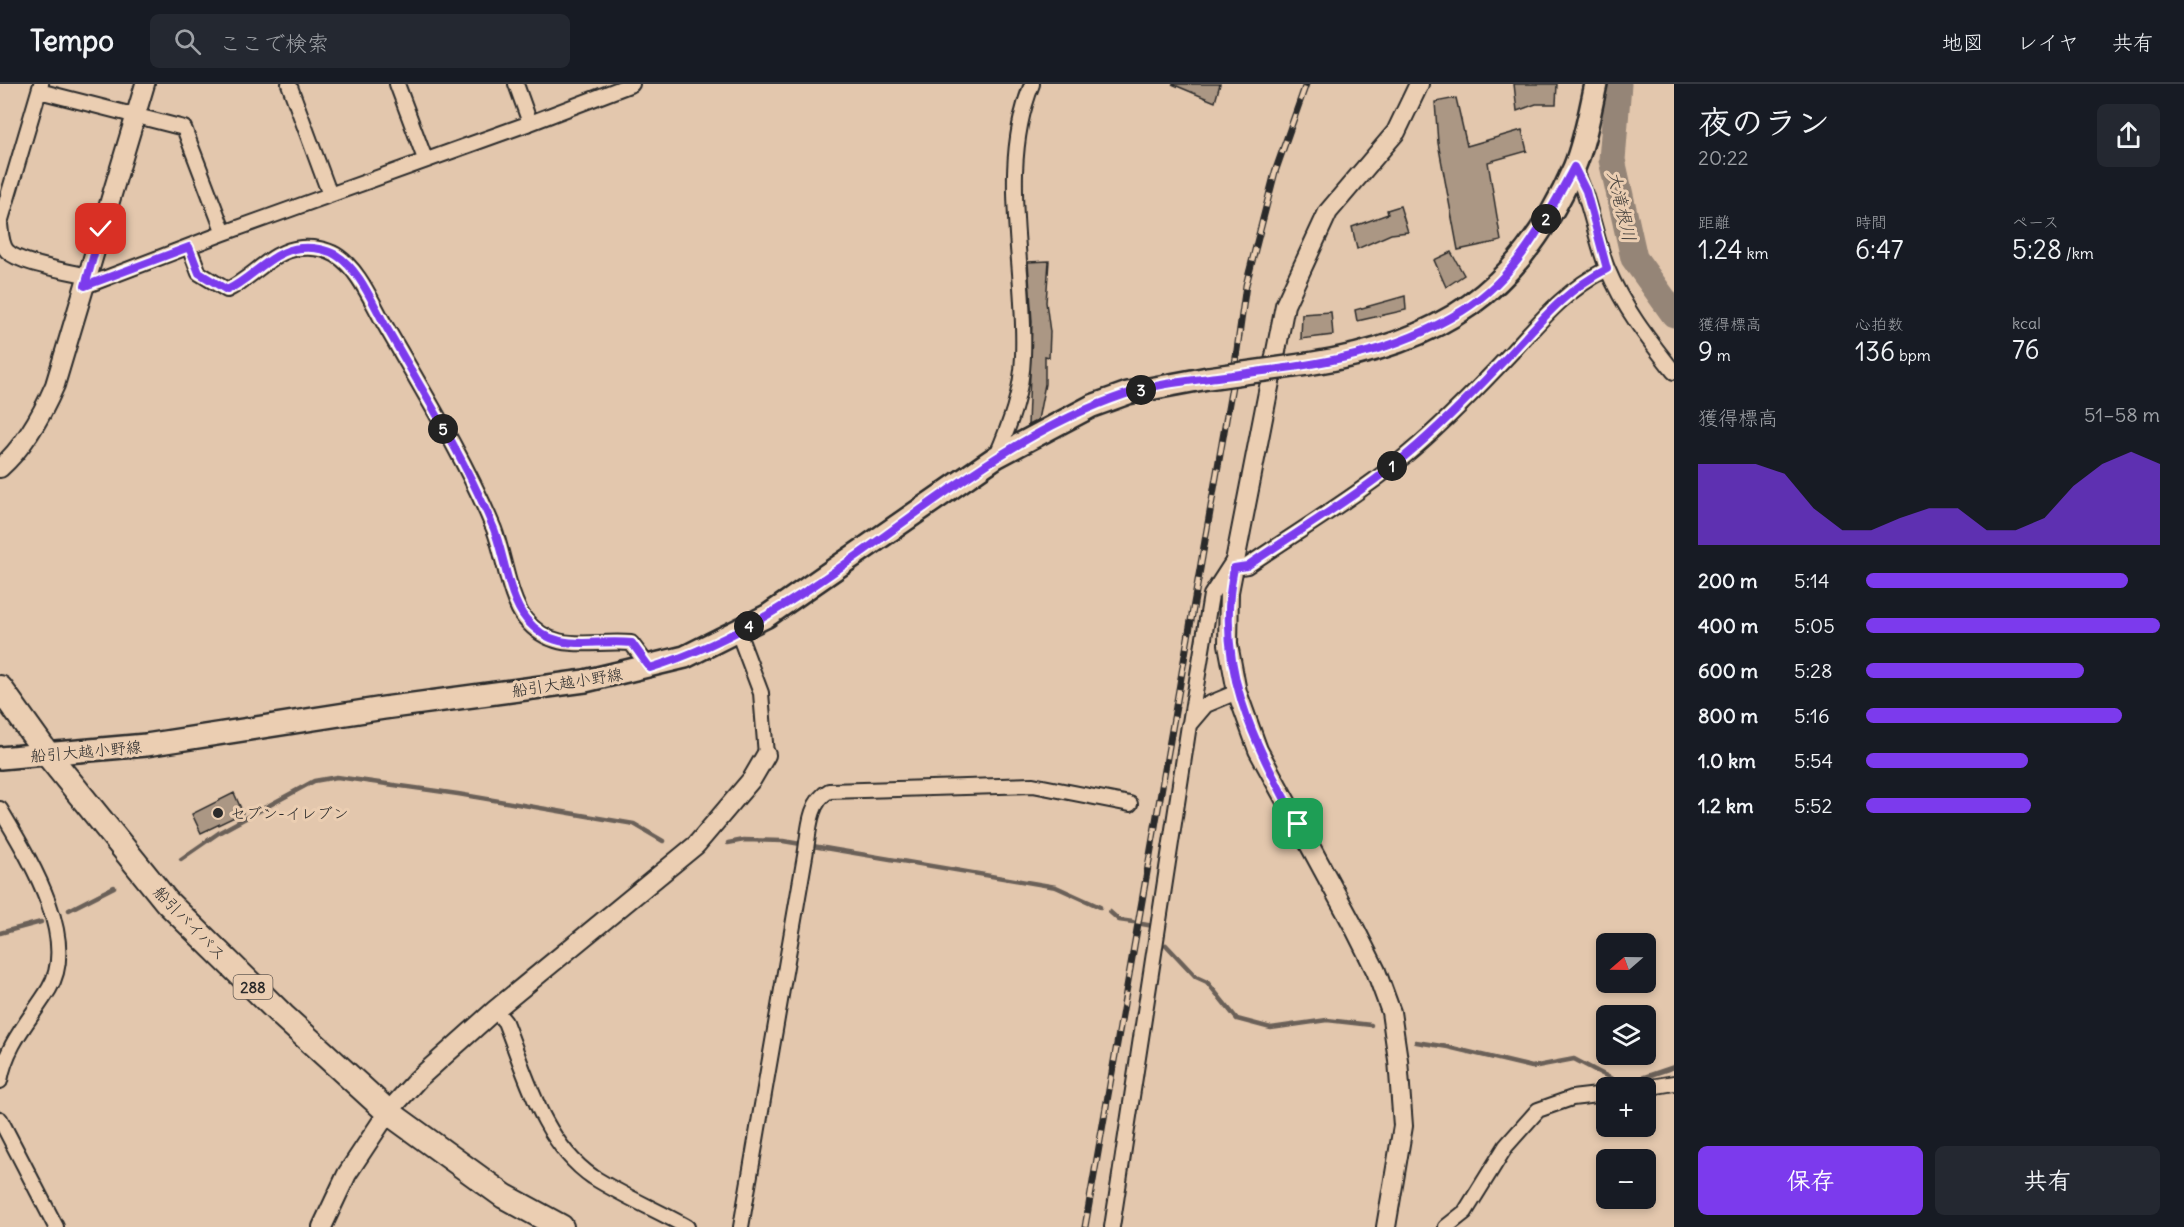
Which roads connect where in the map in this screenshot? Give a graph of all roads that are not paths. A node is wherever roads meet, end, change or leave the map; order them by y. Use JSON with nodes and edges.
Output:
{"nodes":[{"id":1,"x":145,"y":84,"type":"edge"},
{"id":2,"x":289,"y":84,"type":"edge"},
{"id":3,"x":397,"y":84,"type":"edge"},
{"id":4,"x":516,"y":84,"type":"edge"},
{"id":5,"x":1032,"y":84,"type":"edge"},
{"id":6,"x":1419,"y":84,"type":"edge"},
{"id":7,"x":1596,"y":84,"type":"edge"},
{"id":8,"x":629,"y":85,"type":"edge"},
{"id":9,"x":40,"y":87,"type":"edge"},
{"id":10,"x":137,"y":117,"type":"junction"},
{"id":11,"x":530,"y":123,"type":"junction"},
{"id":12,"x":424,"y":159,"type":"junction"},
{"id":13,"x":1574,"y":167,"type":"junction"},
{"id":14,"x":330,"y":195,"type":"junction"},
{"id":15,"x":0,"y":224,"type":"edge"},
{"id":16,"x":224,"y":233,"type":"junction"},
{"id":17,"x":189,"y":247,"type":"junction"},
{"id":18,"x":1607,"y":269,"type":"junction"},
{"id":19,"x":86,"y":281,"type":"junction"},
{"id":20,"x":1674,"y":372,"type":"edge"},
{"id":21,"x":996,"y":457,"type":"junction"},
{"id":22,"x":0,"y":468,"type":"edge"},
{"id":23,"x":1236,"y":562,"type":"junction"},
{"id":24,"x":738,"y":632,"type":"junction"},
{"id":25,"x":650,"y":668,"type":"junction"},
{"id":26,"x":0,"y":688,"type":"edge"},
{"id":27,"x":1238,"y":692,"type":"junction"},
{"id":28,"x":1189,"y":725,"type":"junction"},
{"id":29,"x":48,"y":755,"type":"junction"},
{"id":30,"x":766,"y":755,"type":"joint"},
{"id":31,"x":0,"y":758,"type":"edge"},
{"id":32,"x":1130,"y":804,"type":"dead end"},
{"id":33,"x":0,"y":808,"type":"edge"},
{"id":34,"x":495,"y":1010,"type":"junction"},
{"id":35,"x":0,"y":1081,"type":"edge"},
{"id":36,"x":1674,"y":1083,"type":"edge"},
{"id":37,"x":1656,"y":1086,"type":"edge"},
{"id":38,"x":1596,"y":1095,"type":"edge"},
{"id":39,"x":388,"y":1112,"type":"junction"},
{"id":40,"x":0,"y":1119,"type":"edge"},
{"id":41,"x":56,"y":1227,"type":"edge"},
{"id":42,"x":322,"y":1227,"type":"edge"},
{"id":43,"x":561,"y":1227,"type":"edge"},
{"id":44,"x":687,"y":1227,"type":"edge"},
{"id":45,"x":741,"y":1227,"type":"edge"},
{"id":46,"x":1112,"y":1227,"type":"edge"},
{"id":47,"x":1386,"y":1227,"type":"edge"},
{"id":48,"x":1446,"y":1227,"type":"edge"}],
"edges":[{"from":1,"to":10,"type":"street"},
{"from":2,"to":14,"type":"street"},
{"from":3,"to":12,"type":"street"},
{"from":4,"to":11,"type":"street"},
{"from":5,"to":21,"type":"street"},
{"from":6,"to":23,"type":"street"},
{"from":7,"to":13,"type":"main road","name":"船引大越小野線"},
{"from":8,"to":11,"type":"street"},
{"from":9,"to":10,"type":"street"},
{"from":9,"to":15,"type":"street"},
{"from":10,"to":16,"type":"street"},
{"from":10,"to":19,"type":"street"},
{"from":11,"to":12,"type":"street"},
{"from":12,"to":14,"type":"street"},
{"from":13,"to":18,"type":"street"},
{"from":13,"to":21,"type":"main road","name":"船引大越小野線","bridge":true},
{"from":14,"to":16,"type":"street"},
{"from":15,"to":19,"type":"street"},
{"from":16,"to":17,"type":"street"},
{"from":17,"to":19,"type":"street"},
{"from":17,"to":25,"type":"street"},
{"from":18,"to":20,"type":"street"},
{"from":18,"to":23,"type":"street"},
{"from":19,"to":22,"type":"street"},
{"from":21,"to":24,"type":"main road","name":"船引大越小野線"},
{"from":23,"to":27,"type":"street"},
{"from":23,"to":28,"type":"street"},
{"from":24,"to":25,"type":"main road","name":"船引大越小野線"},
{"from":24,"to":30,"type":"street"},
{"from":25,"to":29,"type":"main road","name":"船引大越小野線"},
{"from":26,"to":29,"type":"highway","name":"船引バイパス","number":"288"},
{"from":27,"to":28,"type":"street"},
{"from":27,"to":47,"type":"street"},
{"from":28,"to":46,"type":"street"},
{"from":29,"to":31,"type":"main road","name":"船引大越小野線"},
{"from":29,"to":39,"type":"highway","name":"船引バイパス","number":"288"},
{"from":30,"to":34,"type":"street"},
{"from":32,"to":45,"type":"street"},
{"from":33,"to":35,"type":"street"},
{"from":34,"to":39,"type":"street"},
{"from":34,"to":44,"type":"street"},
{"from":36,"to":37,"type":"street"},
{"from":38,"to":48,"type":"street"},
{"from":39,"to":42,"type":"street"},
{"from":39,"to":43,"type":"highway","name":"船引バイパス","number":"288"},
{"from":40,"to":41,"type":"street"}]}
